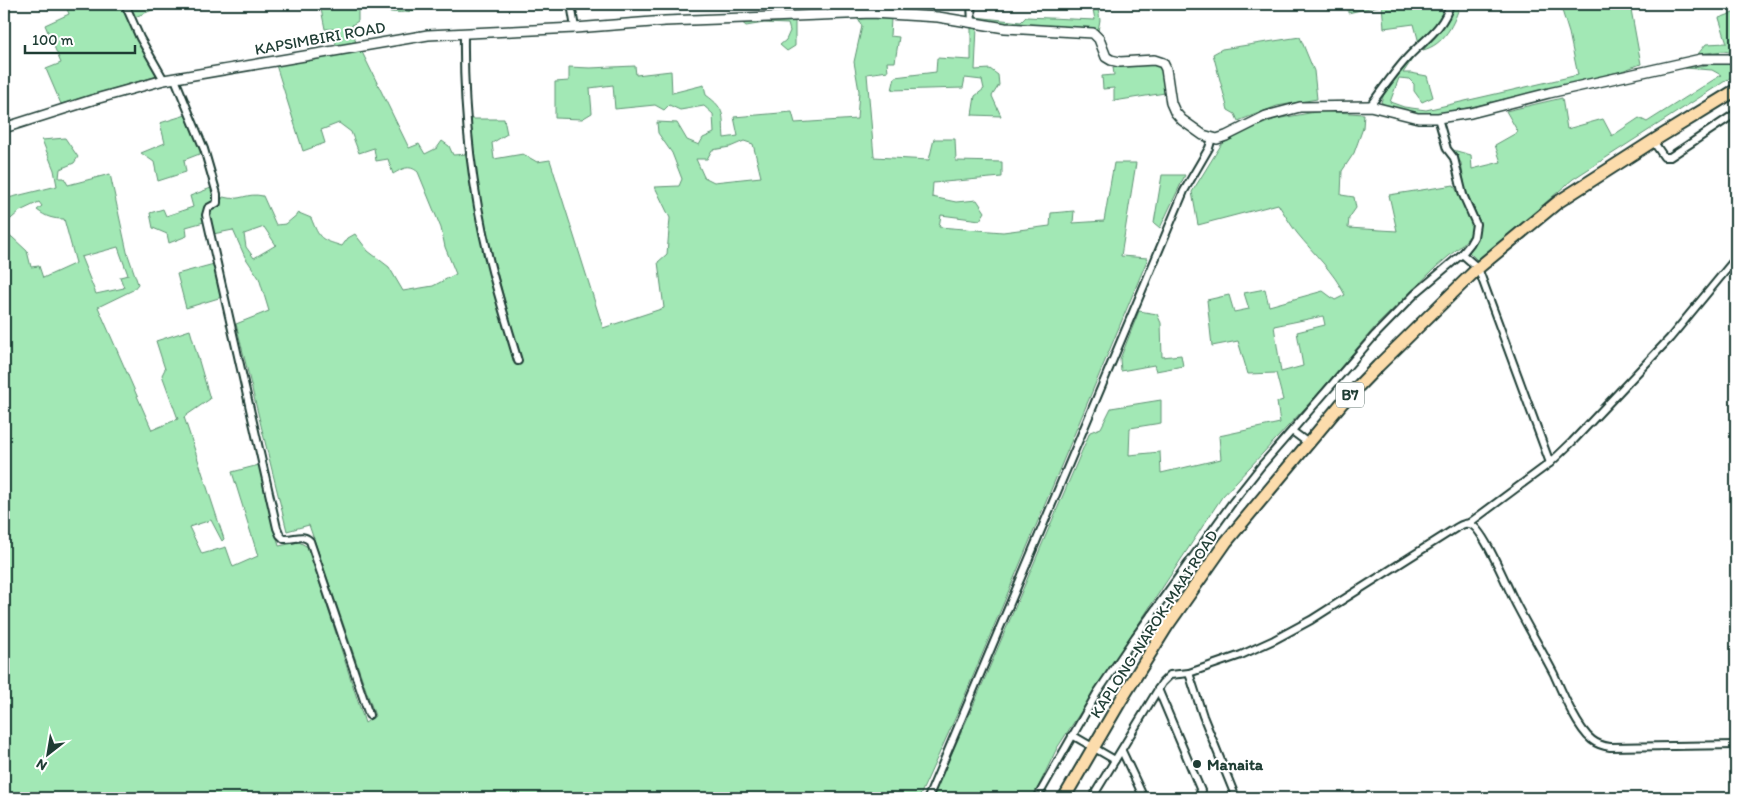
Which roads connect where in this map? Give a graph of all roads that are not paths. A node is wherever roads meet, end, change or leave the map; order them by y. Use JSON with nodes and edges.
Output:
{"nodes":[{"id":1,"x":125,"y":4,"type":"edge"},
{"id":2,"x":572,"y":4,"type":"edge"},
{"id":3,"x":971,"y":4,"type":"edge"},
{"id":4,"x":1450,"y":4,"type":"edge"},
{"id":5,"x":972,"y":23,"type":"junction"},
{"id":6,"x":575,"y":28,"type":"junction"},
{"id":7,"x":464,"y":33,"type":"junction"},
{"id":8,"x":1736,"y":59,"type":"edge"},
{"id":9,"x":175,"y":79,"type":"junction"},
{"id":10,"x":164,"y":80,"type":"junction"},
{"id":11,"x":1736,"y":90,"type":"edge"},
{"id":12,"x":1370,"y":106,"type":"junction"},
{"id":13,"x":1736,"y":113,"type":"edge"},
{"id":14,"x":1438,"y":118,"type":"junction"},
{"id":15,"x":4,"y":128,"type":"edge"},
{"id":16,"x":1212,"y":138,"type":"junction"},
{"id":17,"x":1653,"y":141,"type":"junction"},
{"id":18,"x":1462,"y":254,"type":"junction"},
{"id":19,"x":1736,"y":258,"type":"edge"},
{"id":20,"x":1478,"y":268,"type":"junction"},
{"id":21,"x":518,"y":361,"type":"dead end"},
{"id":22,"x":1292,"y":431,"type":"junction"},
{"id":23,"x":1308,"y":443,"type":"junction"},
{"id":24,"x":1550,"y":462,"type":"junction"},
{"id":25,"x":1468,"y":524,"type":"junction"},
{"id":26,"x":1151,"y":616,"type":"junction"},
{"id":27,"x":1168,"y":626,"type":"junction"},
{"id":28,"x":1189,"y":672,"type":"junction"},
{"id":29,"x":1158,"y":689,"type":"junction"},
{"id":30,"x":369,"y":715,"type":"dead end"},
{"id":31,"x":1072,"y":734,"type":"junction"},
{"id":32,"x":1736,"y":745,"type":"edge"},
{"id":33,"x":1093,"y":747,"type":"junction"},
{"id":34,"x":1122,"y":751,"type":"junction"},
{"id":35,"x":1115,"y":760,"type":"junction"},
{"id":36,"x":928,"y":798,"type":"edge"},
{"id":37,"x":1037,"y":798,"type":"edge"},
{"id":38,"x":1064,"y":798,"type":"edge"},
{"id":39,"x":1092,"y":798,"type":"edge"},
{"id":40,"x":1144,"y":798,"type":"edge"},
{"id":41,"x":1204,"y":798,"type":"edge"},
{"id":42,"x":1236,"y":798,"type":"edge"}],
"edges":[{"from":1,"to":10,"type":"street"},
{"from":2,"to":6,"type":"street"},
{"from":3,"to":5,"type":"street"},
{"from":4,"to":12,"type":"street"},
{"from":5,"to":6,"type":"street","name":"KAPSIMBIRI ROAD"},
{"from":5,"to":16,"type":"street","name":"KAPSIMBIRI ROAD"},
{"from":6,"to":7,"type":"street","name":"KAPSIMBIRI ROAD"},
{"from":7,"to":9,"type":"street","name":"KAPSIMBIRI ROAD"},
{"from":7,"to":21,"type":"street"},
{"from":8,"to":14,"type":"street"},
{"from":9,"to":10,"type":"street","name":"KAPSIMBIRI ROAD"},
{"from":9,"to":30,"type":"street"},
{"from":10,"to":15,"type":"street","name":"KAPSIMBIRI ROAD"},
{"from":11,"to":17,"type":"highway","name":"KAPLONG-NAROK-MAAI ROAD","number":"B7"},
{"from":12,"to":14,"type":"street"},
{"from":12,"to":16,"type":"street"},
{"from":13,"to":17,"type":"street"},
{"from":14,"to":18,"type":"street"},
{"from":16,"to":36,"type":"street"},
{"from":17,"to":20,"type":"highway","name":"KAPLONG-NAROK-MAAI ROAD","number":"B7"},
{"from":18,"to":20,"type":"street"},
{"from":18,"to":22,"type":"street"},
{"from":19,"to":24,"type":"street"},
{"from":20,"to":23,"type":"highway","name":"KAPLONG-NAROK-MAAI ROAD","number":"B7"},
{"from":20,"to":24,"type":"street"},
{"from":22,"to":23,"type":"street"},
{"from":22,"to":26,"type":"street"},
{"from":23,"to":27,"type":"highway","name":"KAPLONG-NAROK-MAAI ROAD","number":"B7"},
{"from":24,"to":25,"type":"street"},
{"from":25,"to":28,"type":"street"},
{"from":25,"to":32,"type":"street"},
{"from":26,"to":27,"type":"street"},
{"from":26,"to":31,"type":"street"},
{"from":27,"to":33,"type":"highway","name":"KAPLONG-NAROK-MAAI ROAD","number":"B7"},
{"from":28,"to":29,"type":"street"},
{"from":28,"to":42,"type":"street"},
{"from":29,"to":34,"type":"street"},
{"from":29,"to":41,"type":"street"},
{"from":31,"to":33,"type":"street"},
{"from":31,"to":37,"type":"street"},
{"from":33,"to":35,"type":"street"},
{"from":33,"to":38,"type":"highway","name":"KAPLONG-NAROK-MAAI ROAD","number":"B7"},
{"from":34,"to":35,"type":"street"},
{"from":34,"to":40,"type":"street"},
{"from":35,"to":39,"type":"street"}]}
